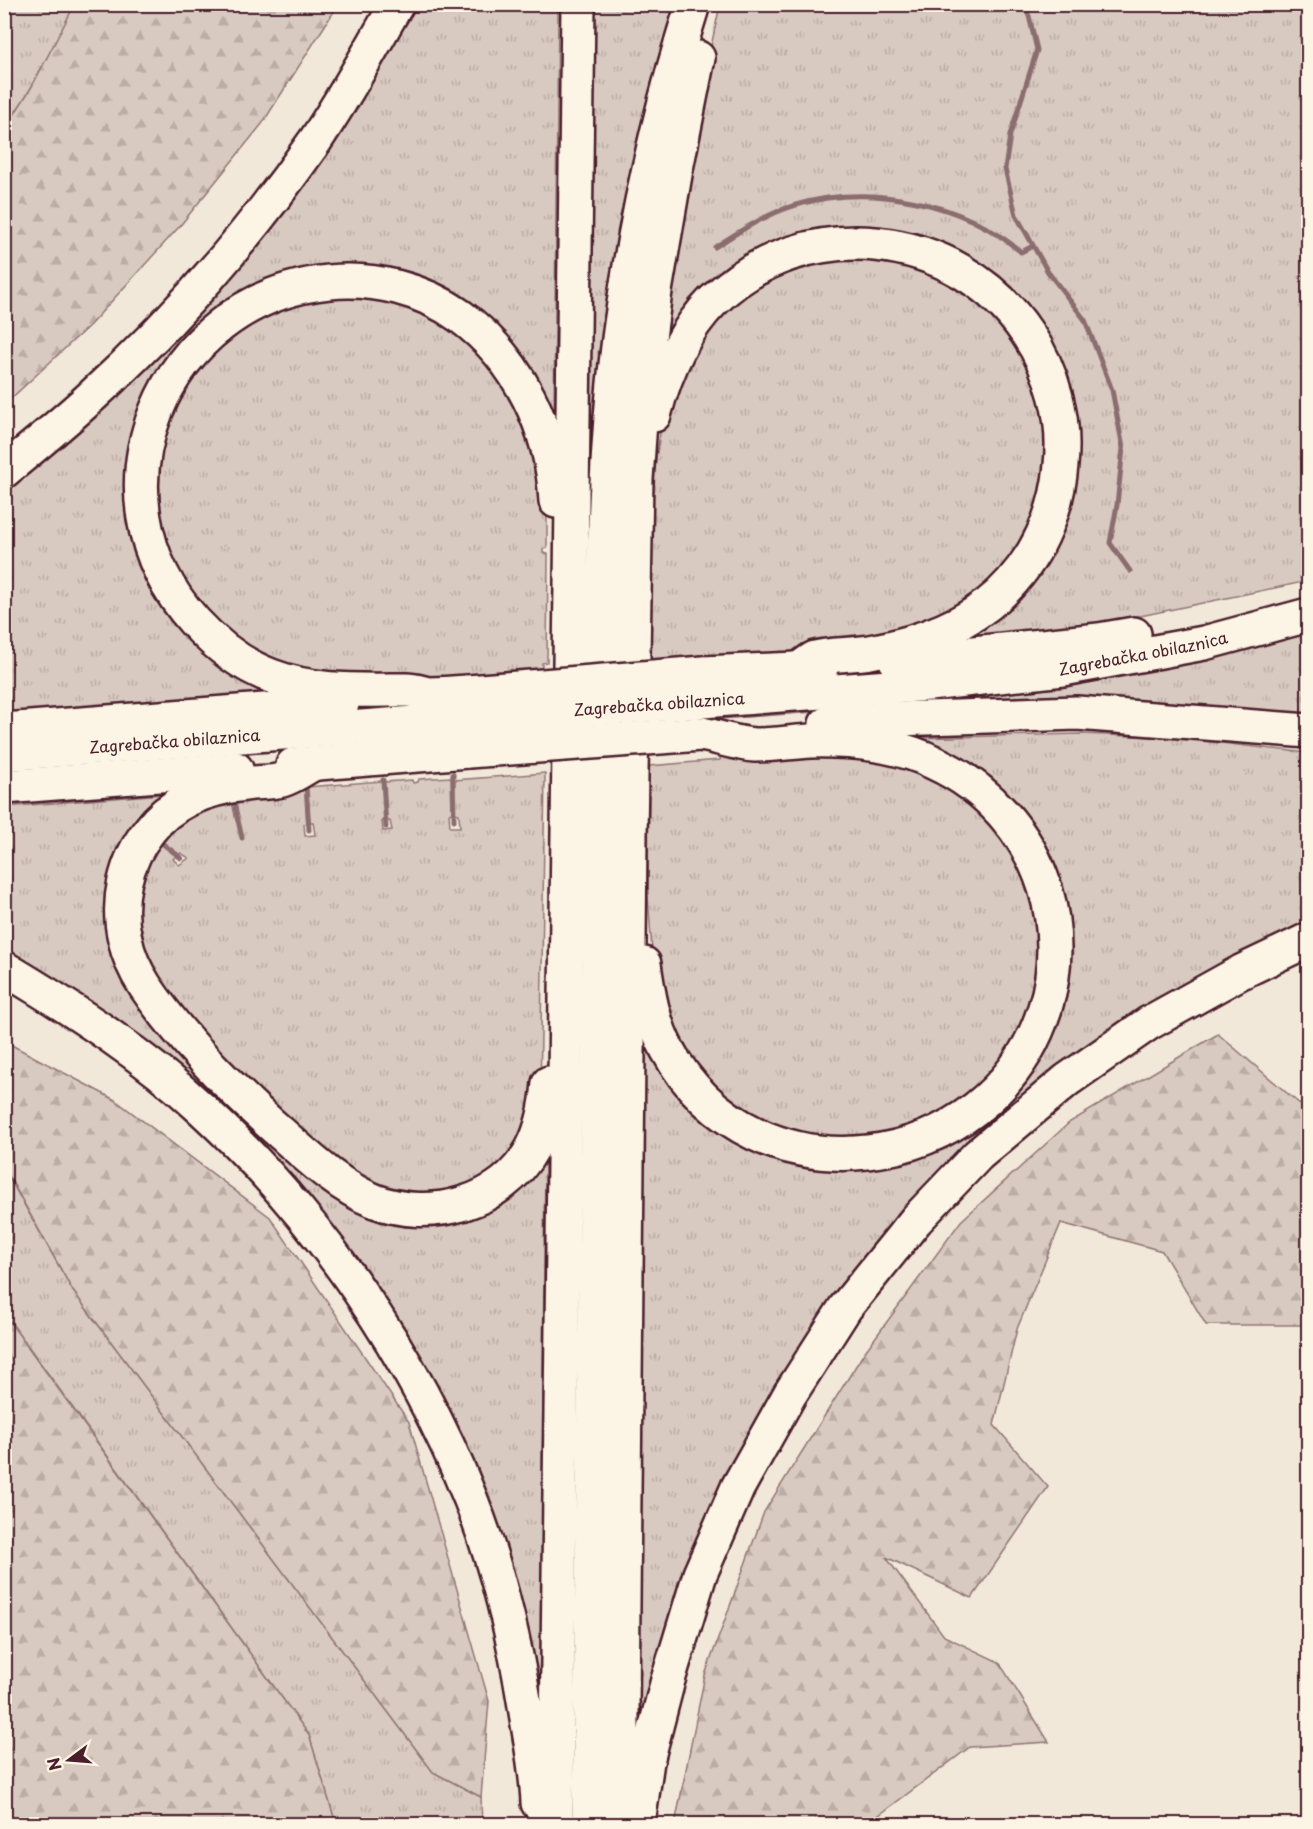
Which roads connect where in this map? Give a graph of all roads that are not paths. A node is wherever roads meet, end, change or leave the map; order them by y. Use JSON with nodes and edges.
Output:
{"nodes":[{"id":1,"x":397,"y":4,"type":"edge"},
{"id":2,"x":578,"y":4,"type":"edge"},
{"id":3,"x":693,"y":4,"type":"edge"},
{"id":4,"x":710,"y":4,"type":"edge"},
{"id":5,"x":4,"y":471,"type":"edge"},
{"id":6,"x":634,"y":519,"type":"junction"},
{"id":7,"x":1308,"y":597,"type":"edge"},
{"id":8,"x":1308,"y":615,"type":"edge"},
{"id":9,"x":570,"y":669,"type":"junction"},
{"id":10,"x":799,"y":669,"type":"junction"},
{"id":11,"x":702,"y":687,"type":"junction"},
{"id":12,"x":427,"y":694,"type":"junction"},
{"id":13,"x":468,"y":706,"type":"junction"},
{"id":14,"x":4,"y":730,"type":"edge"},
{"id":15,"x":1308,"y":731,"type":"edge"},
{"id":16,"x":701,"y":734,"type":"junction"},
{"id":17,"x":4,"y":754,"type":"edge"},
{"id":18,"x":314,"y":763,"type":"junction"},
{"id":19,"x":4,"y":787,"type":"edge"},
{"id":20,"x":630,"y":834,"type":"junction"},
{"id":21,"x":1308,"y":940,"type":"edge"},
{"id":22,"x":4,"y":968,"type":"edge"},
{"id":23,"x":566,"y":996,"type":"junction"},
{"id":24,"x":538,"y":1824,"type":"edge"},
{"id":25,"x":556,"y":1824,"type":"edge"},
{"id":26,"x":589,"y":1824,"type":"edge"},
{"id":27,"x":621,"y":1824,"type":"edge"},
{"id":28,"x":637,"y":1824,"type":"edge"}],
"edges":[{"from":1,"to":5,"type":"highway"},
{"from":2,"to":9,"type":"highway"},
{"from":3,"to":26,"type":"highway"},
{"from":4,"to":6,"type":"highway"},
{"from":6,"to":10,"type":"highway"},
{"from":6,"to":20,"type":"highway"},
{"from":7,"to":10,"type":"highway"},
{"from":8,"to":11,"type":"highway","name":"Zagrebačka obilaznica"},
{"from":9,"to":12,"type":"highway"},
{"from":9,"to":23,"type":"highway"},
{"from":10,"to":11,"type":"highway"},
{"from":11,"to":13,"type":"highway","name":"Zagrebačka obilaznica","bridge":true},
{"from":12,"to":13,"type":"highway"},
{"from":12,"to":14,"type":"highway"},
{"from":13,"to":17,"type":"highway","name":"Zagrebačka obilaznica"},
{"from":15,"to":16,"type":"highway","name":"Zagrebačka obilaznica"},
{"from":16,"to":18,"type":"highway","name":"Zagrebačka obilaznica","bridge":true},
{"from":16,"to":20,"type":"highway"},
{"from":18,"to":19,"type":"highway","name":"Zagrebačka obilaznica"},
{"from":18,"to":23,"type":"highway"},
{"from":20,"to":27,"type":"highway"},
{"from":21,"to":28,"type":"highway"},
{"from":22,"to":24,"type":"highway"},
{"from":23,"to":25,"type":"highway"}]}
